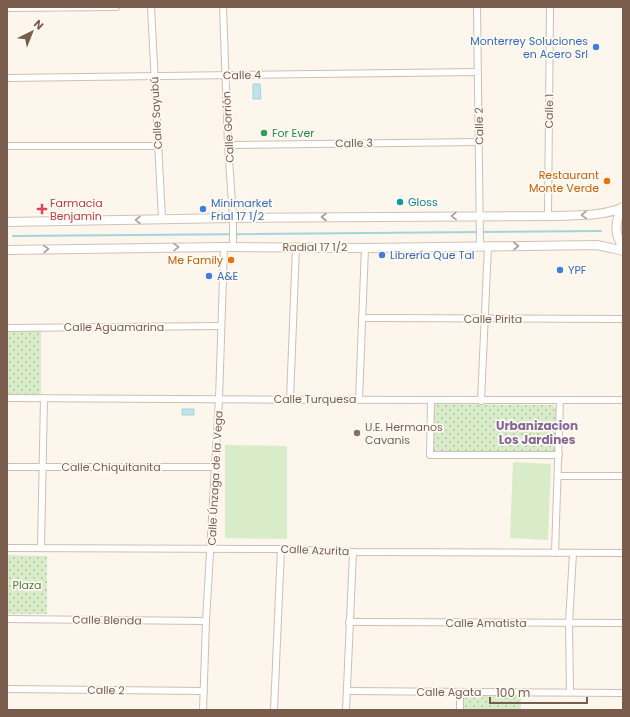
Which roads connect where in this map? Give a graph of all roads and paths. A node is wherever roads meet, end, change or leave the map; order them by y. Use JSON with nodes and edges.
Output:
{"nodes":[{"id":1,"x":78,"y":7,"type":"edge"},
{"id":2,"x":116,"y":7,"type":"edge"},
{"id":3,"x":151,"y":7,"type":"edge"},
{"id":4,"x":223,"y":7,"type":"edge"},
{"id":5,"x":477,"y":7,"type":"edge"},
{"id":6,"x":550,"y":7,"type":"edge"},
{"id":7,"x":7,"y":8,"type":"edge"},
{"id":8,"x":478,"y":72,"type":"junction"},
{"id":9,"x":225,"y":75,"type":"junction"},
{"id":10,"x":154,"y":76,"type":"junction"},
{"id":11,"x":7,"y":78,"type":"edge"},
{"id":12,"x":479,"y":142,"type":"junction"},
{"id":13,"x":228,"y":145,"type":"junction"},
{"id":14,"x":7,"y":146,"type":"edge"},
{"id":15,"x":158,"y":146,"type":"junction"},
{"id":16,"x":623,"y":207,"type":"edge"},
{"id":17,"x":548,"y":216,"type":"junction"},
{"id":18,"x":480,"y":218,"type":"junction"},
{"id":19,"x":162,"y":219,"type":"junction"},
{"id":20,"x":233,"y":220,"type":"junction"},
{"id":21,"x":7,"y":222,"type":"edge"},
{"id":22,"x":483,"y":243,"type":"junction"},
{"id":23,"x":230,"y":245,"type":"junction"},
{"id":24,"x":296,"y":247,"type":"junction"},
{"id":25,"x":623,"y":247,"type":"edge"},
{"id":26,"x":365,"y":248,"type":"junction"},
{"id":27,"x":7,"y":250,"type":"edge"},
{"id":28,"x":623,"y":252,"type":"edge"},
{"id":29,"x":362,"y":318,"type":"junction"},
{"id":30,"x":485,"y":319,"type":"junction"},
{"id":31,"x":623,"y":319,"type":"edge"},
{"id":32,"x":221,"y":326,"type":"junction"},
{"id":33,"x":7,"y":328,"type":"edge"},
{"id":34,"x":7,"y":398,"type":"edge"},
{"id":35,"x":44,"y":398,"type":"junction"},
{"id":36,"x":219,"y":399,"type":"junction"},
{"id":37,"x":359,"y":399,"type":"junction"},
{"id":38,"x":290,"y":400,"type":"junction"},
{"id":39,"x":560,"y":400,"type":"junction"},
{"id":40,"x":623,"y":400,"type":"edge"},
{"id":41,"x":432,"y":401,"type":"junction"},
{"id":42,"x":481,"y":401,"type":"junction"},
{"id":43,"x":559,"y":455,"type":"junction"},
{"id":44,"x":7,"y":467,"type":"edge"},
{"id":45,"x":43,"y":467,"type":"junction"},
{"id":46,"x":215,"y":467,"type":"junction"},
{"id":47,"x":558,"y":476,"type":"junction"},
{"id":48,"x":623,"y":476,"type":"edge"},
{"id":49,"x":7,"y":548,"type":"edge"},
{"id":50,"x":41,"y":548,"type":"junction"},
{"id":51,"x":281,"y":549,"type":"junction"},
{"id":52,"x":211,"y":550,"type":"junction"},
{"id":53,"x":353,"y":552,"type":"junction"},
{"id":54,"x":555,"y":553,"type":"junction"},
{"id":55,"x":573,"y":553,"type":"junction"},
{"id":56,"x":623,"y":553,"type":"edge"},
{"id":57,"x":7,"y":619,"type":"edge"},
{"id":58,"x":206,"y":621,"type":"junction"},
{"id":59,"x":349,"y":622,"type":"junction"},
{"id":60,"x":569,"y":623,"type":"junction"},
{"id":61,"x":623,"y":623,"type":"edge"},
{"id":62,"x":7,"y":689,"type":"edge"},
{"id":63,"x":204,"y":691,"type":"junction"},
{"id":64,"x":347,"y":691,"type":"junction"},
{"id":65,"x":460,"y":692,"type":"junction"},
{"id":66,"x":570,"y":692,"type":"junction"},
{"id":67,"x":623,"y":693,"type":"edge"},
{"id":68,"x":203,"y":710,"type":"edge"},
{"id":69,"x":274,"y":710,"type":"edge"},
{"id":70,"x":346,"y":710,"type":"edge"},
{"id":71,"x":460,"y":710,"type":"edge"}],
"edges":[{"from":1,"to":2,"type":"street"},
{"from":1,"to":7,"type":"street"},
{"from":3,"to":10,"type":"street","name":"Calle Sayubú"},
{"from":4,"to":9,"type":"street","name":"Calle Gorrión"},
{"from":5,"to":8,"type":"street","name":"Calle 2"},
{"from":6,"to":17,"type":"street","name":"Calle 1"},
{"from":8,"to":9,"type":"street","name":"Calle 4"},
{"from":8,"to":12,"type":"street","name":"Calle 2"},
{"from":9,"to":10,"type":"street","name":"Calle 4"},
{"from":9,"to":13,"type":"street","name":"Calle Gorrión"},
{"from":10,"to":11,"type":"street","name":"Calle 4"},
{"from":10,"to":15,"type":"street","name":"Calle Sayubú"},
{"from":12,"to":13,"type":"street","name":"Calle 3"},
{"from":12,"to":18,"type":"street","name":"Calle 2"},
{"from":13,"to":20,"type":"street","name":"Calle Gorrión"},
{"from":14,"to":15,"type":"street"},
{"from":15,"to":19,"type":"street","name":"Calle Sayubú"},
{"from":16,"to":17,"type":"main road","one_way":true},
{"from":16,"to":25,"type":"main road"},
{"from":17,"to":18,"type":"main road"},
{"from":18,"to":20,"type":"main road","one_way":true},
{"from":18,"to":22,"type":"street","name":"Calle 2"},
{"from":19,"to":20,"type":"main road"},
{"from":19,"to":21,"type":"main road","one_way":true},
{"from":20,"to":23,"type":"street","name":"Calle Gorrión"},
{"from":22,"to":26,"type":"main road","name":"Radial 17 1/2"},
{"from":22,"to":28,"type":"main road","name":"Radial 17 1/2","one_way":true},
{"from":22,"to":30,"type":"street","name":"Calle 2"},
{"from":23,"to":24,"type":"main road","name":"Radial 17 1/2"},
{"from":27,"to":23,"type":"main road","name":"Radial 17 1/2","one_way":true},
{"from":23,"to":32,"type":"street","name":"Calle Únzaga de la Vega"},
{"from":24,"to":26,"type":"main road","name":"Radial 17 1/2"},
{"from":24,"to":38,"type":"street"},
{"from":26,"to":29,"type":"street"},
{"from":29,"to":30,"type":"street","name":"Calle Pirita"},
{"from":29,"to":37,"type":"street"},
{"from":30,"to":31,"type":"street","name":"Calle Pirita"},
{"from":30,"to":42,"type":"street","name":"Calle 2"},
{"from":32,"to":33,"type":"street","name":"Calle Aguamarina"},
{"from":32,"to":36,"type":"street","name":"Calle Únzaga de la Vega"},
{"from":34,"to":35,"type":"street","name":"Calle Turquesa"},
{"from":35,"to":36,"type":"street","name":"Calle Turquesa"},
{"from":35,"to":45,"type":"street"},
{"from":36,"to":38,"type":"street","name":"Calle Turquesa"},
{"from":36,"to":46,"type":"street","name":"Calle Únzaga de la Vega"},
{"from":37,"to":38,"type":"street","name":"Calle Turquesa"},
{"from":37,"to":41,"type":"street","name":"Calle Turquesa"},
{"from":39,"to":40,"type":"street","name":"Calle Turquesa"},
{"from":39,"to":42,"type":"street","name":"Calle Turquesa"},
{"from":39,"to":43,"type":"street"},
{"from":41,"to":42,"type":"street","name":"Calle Turquesa"},
{"from":41,"to":43,"type":"street"},
{"from":43,"to":47,"type":"street"},
{"from":44,"to":45,"type":"street","name":"Calle Chiquitanita"},
{"from":45,"to":46,"type":"street","name":"Calle Chiquitanita"},
{"from":45,"to":50,"type":"street"},
{"from":46,"to":52,"type":"street","name":"Calle Únzaga de la Vega"},
{"from":47,"to":48,"type":"street"},
{"from":47,"to":54,"type":"street"},
{"from":49,"to":50,"type":"street","name":"Calle Azurita"},
{"from":50,"to":52,"type":"street","name":"Calle Azurita"},
{"from":51,"to":52,"type":"street","name":"Calle Azurita"},
{"from":51,"to":53,"type":"street","name":"Calle Azurita"},
{"from":51,"to":69,"type":"street"},
{"from":52,"to":58,"type":"street","name":"Calle Únzaga de la Vega"},
{"from":53,"to":54,"type":"street","name":"Calle Azurita"},
{"from":53,"to":59,"type":"street"},
{"from":54,"to":55,"type":"street","name":"Calle Azurita"},
{"from":55,"to":56,"type":"street","name":"Calle Azurita"},
{"from":55,"to":60,"type":"street"},
{"from":57,"to":58,"type":"street","name":"Calle Blenda"},
{"from":58,"to":63,"type":"street","name":"Calle Únzaga de la Vega"},
{"from":59,"to":60,"type":"street","name":"Calle Amatista"},
{"from":59,"to":64,"type":"street"},
{"from":60,"to":61,"type":"street","name":"Calle Amatista"},
{"from":60,"to":66,"type":"street"},
{"from":62,"to":63,"type":"street","name":"Calle 2"},
{"from":63,"to":68,"type":"street","name":"Calle Únzaga de la Vega"},
{"from":64,"to":65,"type":"street","name":"Calle Agata"},
{"from":64,"to":70,"type":"street"},
{"from":65,"to":66,"type":"street","name":"Calle Agata"},
{"from":65,"to":71,"type":"street"},
{"from":66,"to":67,"type":"street","name":"Calle Agata"}]}
